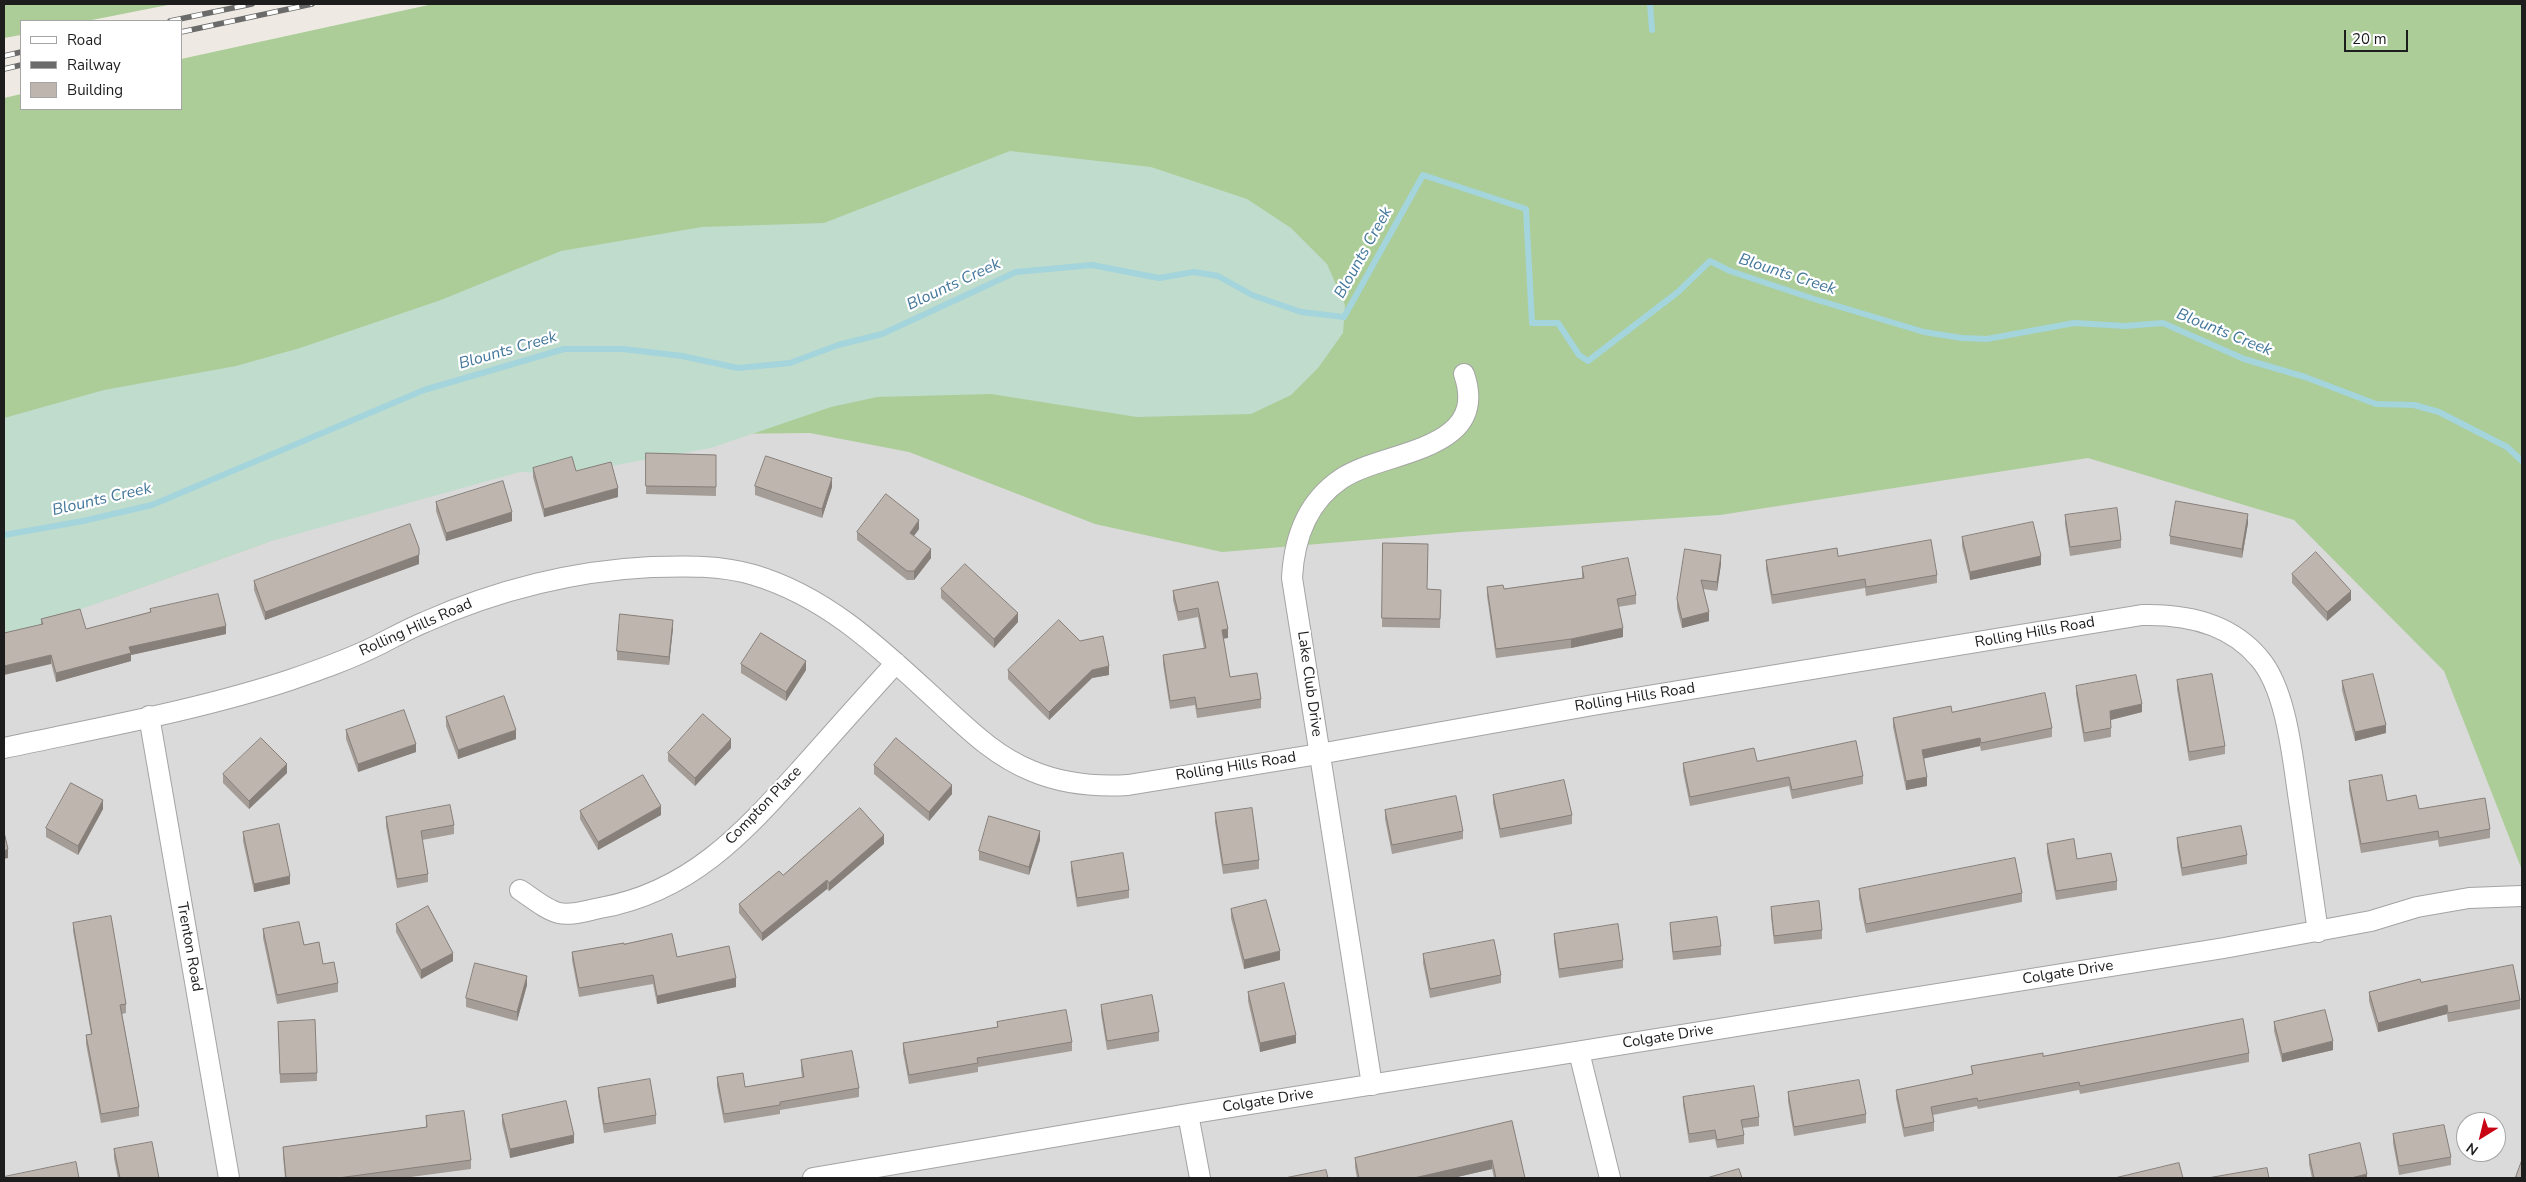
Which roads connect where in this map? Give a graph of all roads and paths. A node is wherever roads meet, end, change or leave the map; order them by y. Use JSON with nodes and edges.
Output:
{"nodes":[{"id":1,"x":1464,"y":374,"type":"dead end"},
{"id":2,"x":896,"y":663,"type":"junction"},
{"id":3,"x":149,"y":716,"type":"junction"},
{"id":4,"x":4,"y":748,"type":"edge"},
{"id":5,"x":1319,"y":754,"type":"junction"},
{"id":6,"x":520,"y":890,"type":"dead end"},
{"id":7,"x":2522,"y":896,"type":"edge"},
{"id":8,"x":2318,"y":932,"type":"junction"},
{"id":9,"x":1579,"y":1052,"type":"junction"},
{"id":10,"x":1372,"y":1085,"type":"junction"},
{"id":11,"x":1188,"y":1114,"type":"junction"},
{"id":12,"x":229,"y":1178,"type":"edge"},
{"id":13,"x":813,"y":1178,"type":"edge"},
{"id":14,"x":1200,"y":1178,"type":"edge"},
{"id":15,"x":1610,"y":1178,"type":"edge"}],
"edges":[{"from":1,"to":5,"type":"street","name":"Lake Club Drive"},
{"from":2,"to":3,"type":"street","name":"Rolling Hills Road"},
{"from":2,"to":5,"type":"street","name":"Rolling Hills Road"},
{"from":2,"to":6,"type":"street","name":"Compton Place"},
{"from":3,"to":4,"type":"street","name":"Rolling Hills Road"},
{"from":3,"to":12,"type":"street","name":"Trenton Road"},
{"from":5,"to":8,"type":"street","name":"Rolling Hills Road"},
{"from":5,"to":10,"type":"street","name":"Lake Club Drive"},
{"from":7,"to":8,"type":"street","name":"Colgate Drive"},
{"from":8,"to":9,"type":"street","name":"Colgate Drive"},
{"from":9,"to":10,"type":"street","name":"Colgate Drive"},
{"from":9,"to":15,"type":"street"},
{"from":10,"to":11,"type":"street","name":"Colgate Drive"},
{"from":11,"to":13,"type":"street","name":"Colgate Drive"},
{"from":11,"to":14,"type":"street"}]}
